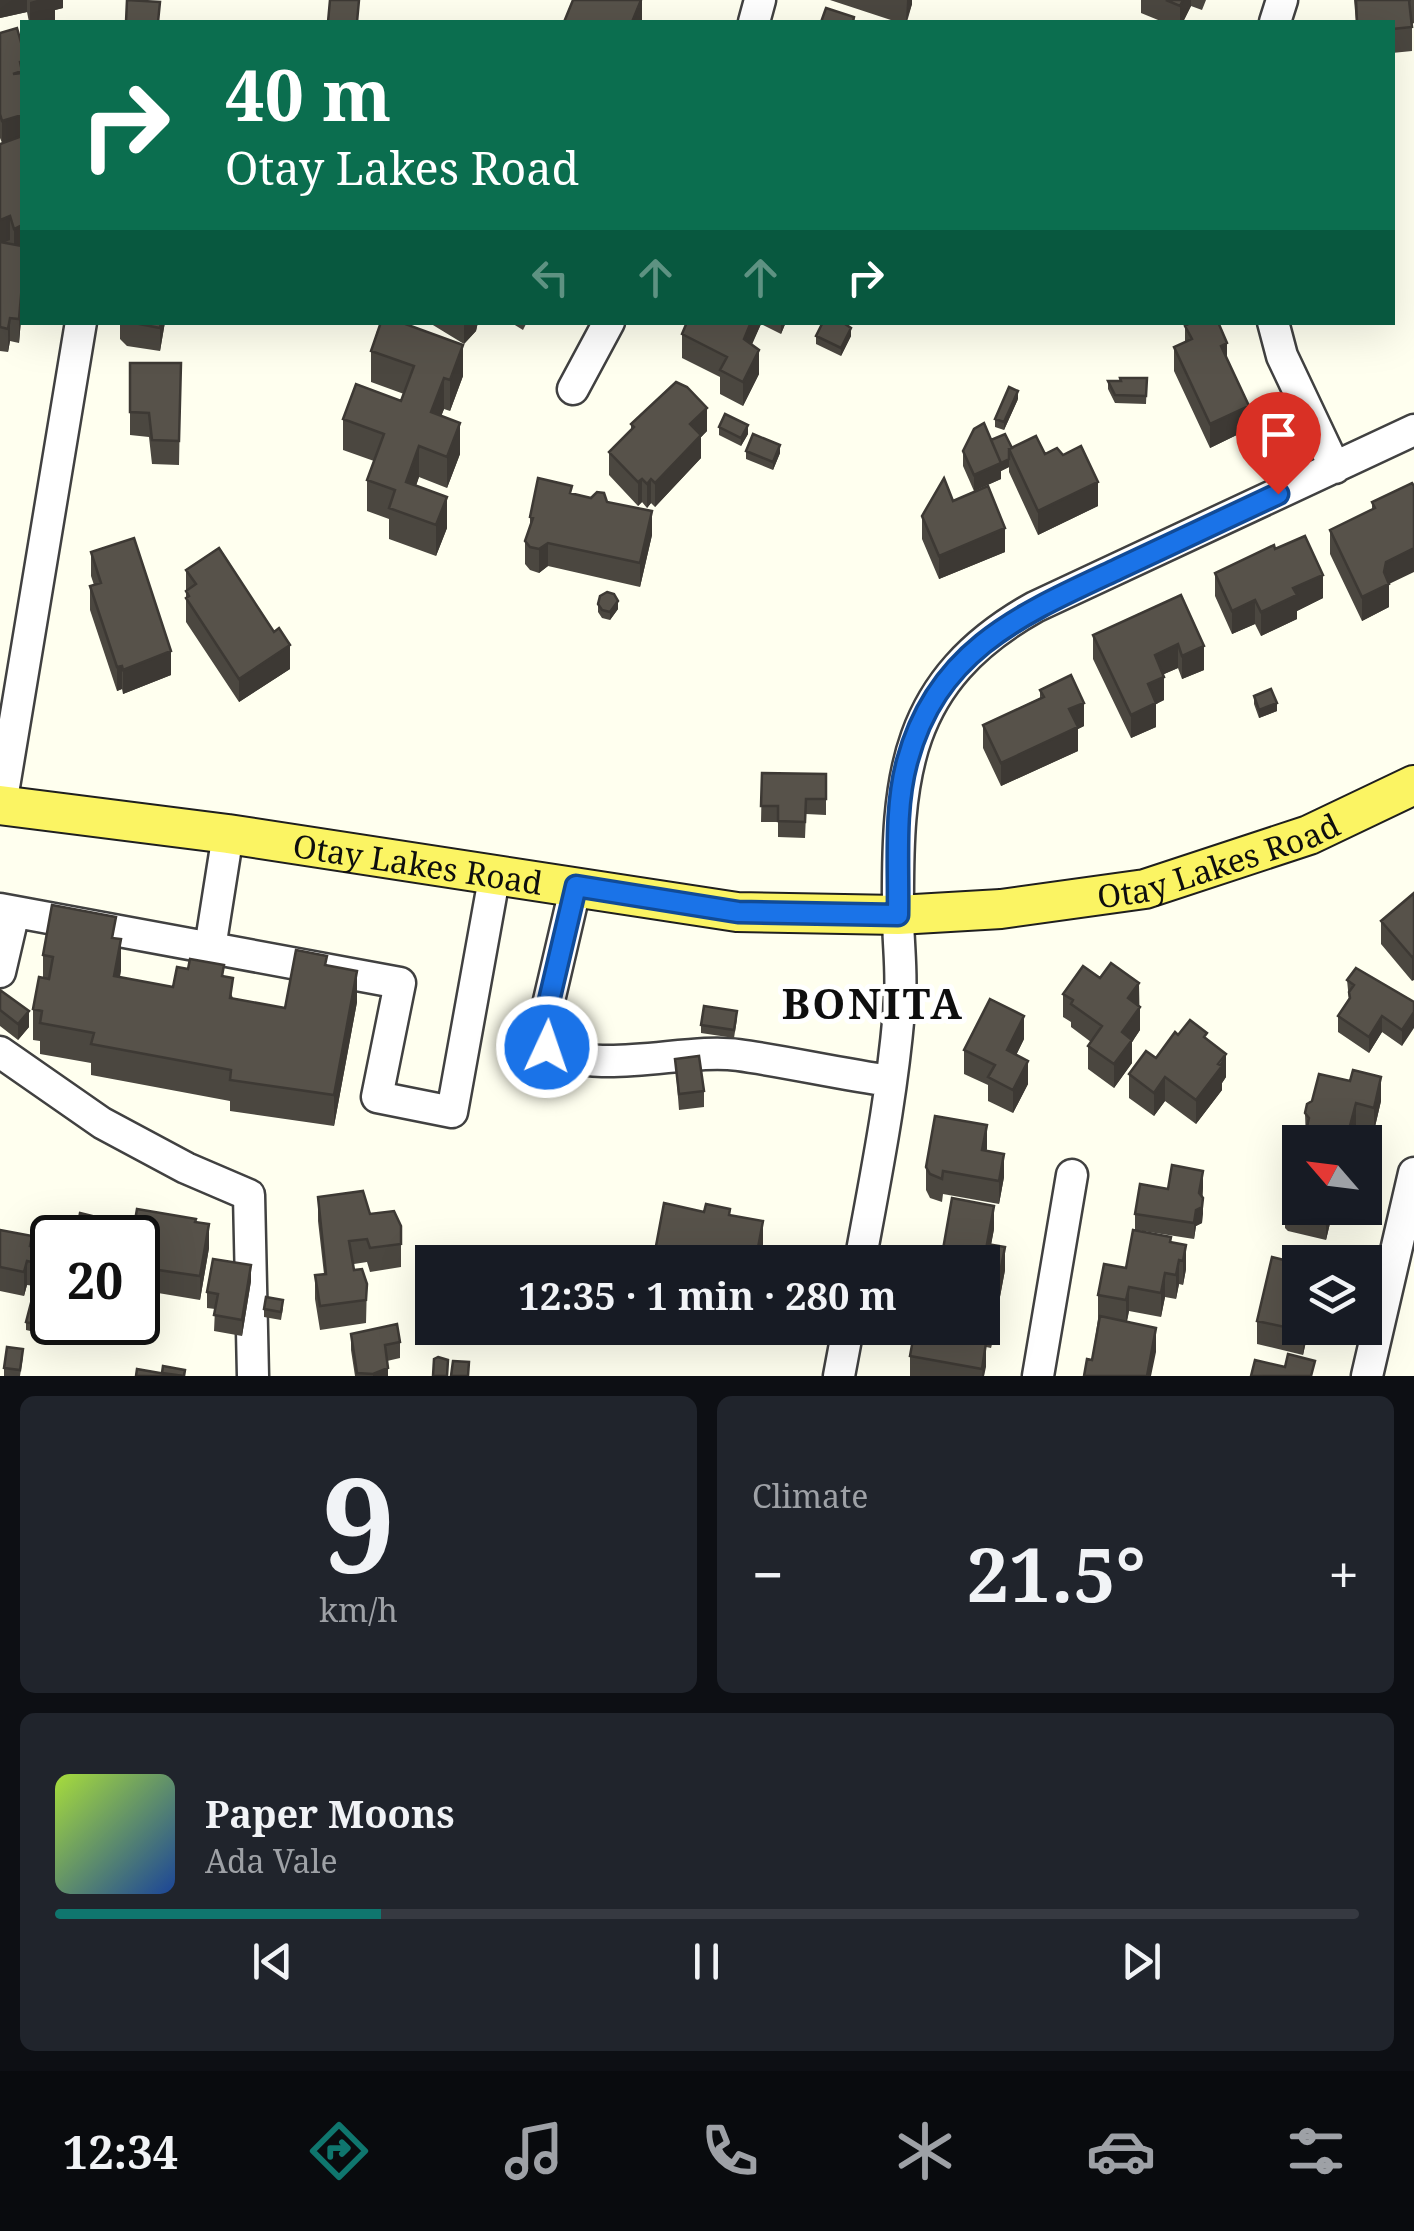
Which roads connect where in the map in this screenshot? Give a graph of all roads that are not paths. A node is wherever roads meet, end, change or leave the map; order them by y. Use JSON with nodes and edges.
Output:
{"nodes":[{"id":1,"x":80,"y":325,"type":"edge"},
{"id":2,"x":607,"y":325,"type":"edge"},
{"id":3,"x":1274,"y":325,"type":"edge"},
{"id":4,"x":573,"y":390,"type":"dead end"},
{"id":5,"x":1414,"y":430,"type":"edge"},
{"id":6,"x":1335,"y":468,"type":"junction"},
{"id":7,"x":1414,"y":785,"type":"edge"},
{"id":8,"x":0,"y":805,"type":"edge"},
{"id":9,"x":228,"y":834,"type":"junction"},
{"id":10,"x":495,"y":873,"type":"junction"},
{"id":11,"x":576,"y":886,"type":"junction"},
{"id":12,"x":7,"y":910,"type":"edge"},
{"id":13,"x":898,"y":915,"type":"junction"},
{"id":14,"x":210,"y":948,"type":"junction"},
{"id":15,"x":0,"y":972,"type":"edge"},
{"id":16,"x":0,"y":1052,"type":"edge"},
{"id":17,"x":891,"y":1081,"type":"junction"},
{"id":18,"x":1414,"y":1173,"type":"edge"},
{"id":19,"x":1072,"y":1174,"type":"dead end"},
{"id":20,"x":863,"y":1245,"type":"edge"},
{"id":21,"x":845,"y":1345,"type":"edge"},
{"id":22,"x":253,"y":1376,"type":"edge"},
{"id":23,"x":839,"y":1376,"type":"edge"},
{"id":24,"x":1038,"y":1376,"type":"edge"},
{"id":25,"x":1368,"y":1376,"type":"edge"}],
"edges":[{"from":1,"to":8,"type":"street"},
{"from":2,"to":4,"type":"street"},
{"from":3,"to":6,"type":"street"},
{"from":5,"to":6,"type":"street"},
{"from":6,"to":13,"type":"street"},
{"from":7,"to":13,"type":"main road","name":"Otay Lakes Road"},
{"from":8,"to":9,"type":"main road","name":"Otay Lakes Road"},
{"from":9,"to":10,"type":"main road","name":"Otay Lakes Road"},
{"from":9,"to":14,"type":"street"},
{"from":10,"to":11,"type":"main road","name":"Otay Lakes Road"},
{"from":10,"to":14,"type":"street"},
{"from":11,"to":13,"type":"main road","name":"Otay Lakes Road"},
{"from":11,"to":17,"type":"street"},
{"from":12,"to":14,"type":"street"},
{"from":12,"to":15,"type":"street"},
{"from":13,"to":17,"type":"street"},
{"from":16,"to":22,"type":"street"},
{"from":17,"to":20,"type":"street"},
{"from":18,"to":25,"type":"street"},
{"from":19,"to":24,"type":"street"},
{"from":21,"to":23,"type":"street"}]}
